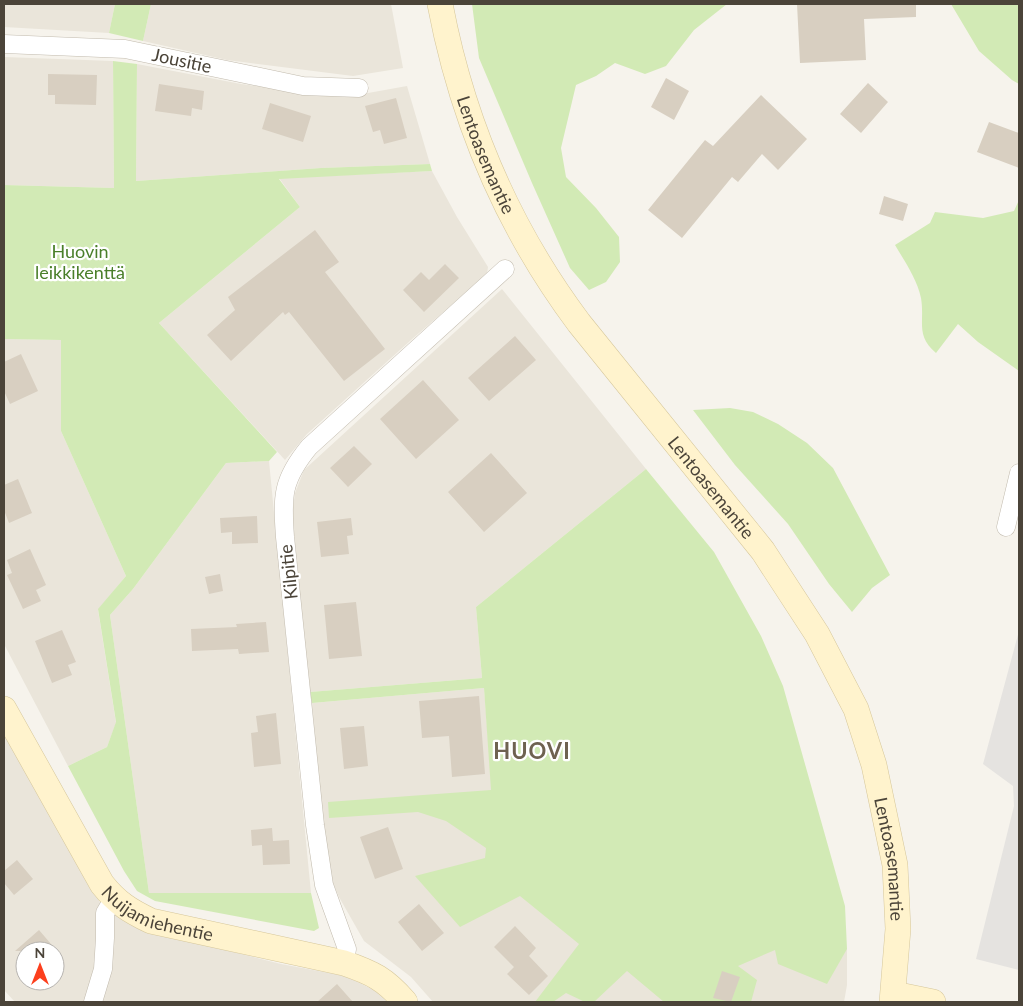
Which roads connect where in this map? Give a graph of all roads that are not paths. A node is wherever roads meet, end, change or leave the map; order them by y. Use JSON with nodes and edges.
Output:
{"nodes":[{"id":1,"x":440,"y":4,"type":"edge"},
{"id":2,"x":4,"y":44,"type":"edge"},
{"id":3,"x":360,"y":88,"type":"dead end"},
{"id":4,"x":505,"y":269,"type":"dead end"},
{"id":5,"x":1019,"y":473,"type":"edge"},
{"id":6,"x":1006,"y":527,"type":"dead end"},
{"id":7,"x":4,"y":709,"type":"edge"},
{"id":8,"x":114,"y":898,"type":"junction"},
{"id":9,"x":344,"y":964,"type":"junction"},
{"id":10,"x":893,"y":998,"type":"edge"},
{"id":11,"x":93,"y":1002,"type":"edge"},
{"id":12,"x":405,"y":1002,"type":"edge"},
{"id":13,"x":933,"y":1002,"type":"edge"}],
"edges":[{"from":1,"to":10,"type":"main road","name":"Lentoasemantie"},
{"from":2,"to":3,"type":"street","name":"Jousitie"},
{"from":4,"to":9,"type":"street","name":"Kilpitie"},
{"from":5,"to":6,"type":"street"},
{"from":7,"to":8,"type":"main road","name":"Nuijamiehentie"},
{"from":8,"to":9,"type":"main road","name":"Nuijamiehentie"},
{"from":8,"to":11,"type":"street"},
{"from":9,"to":12,"type":"main road","name":"Nuijamiehentie"},
{"from":10,"to":13,"type":"main road"}]}
